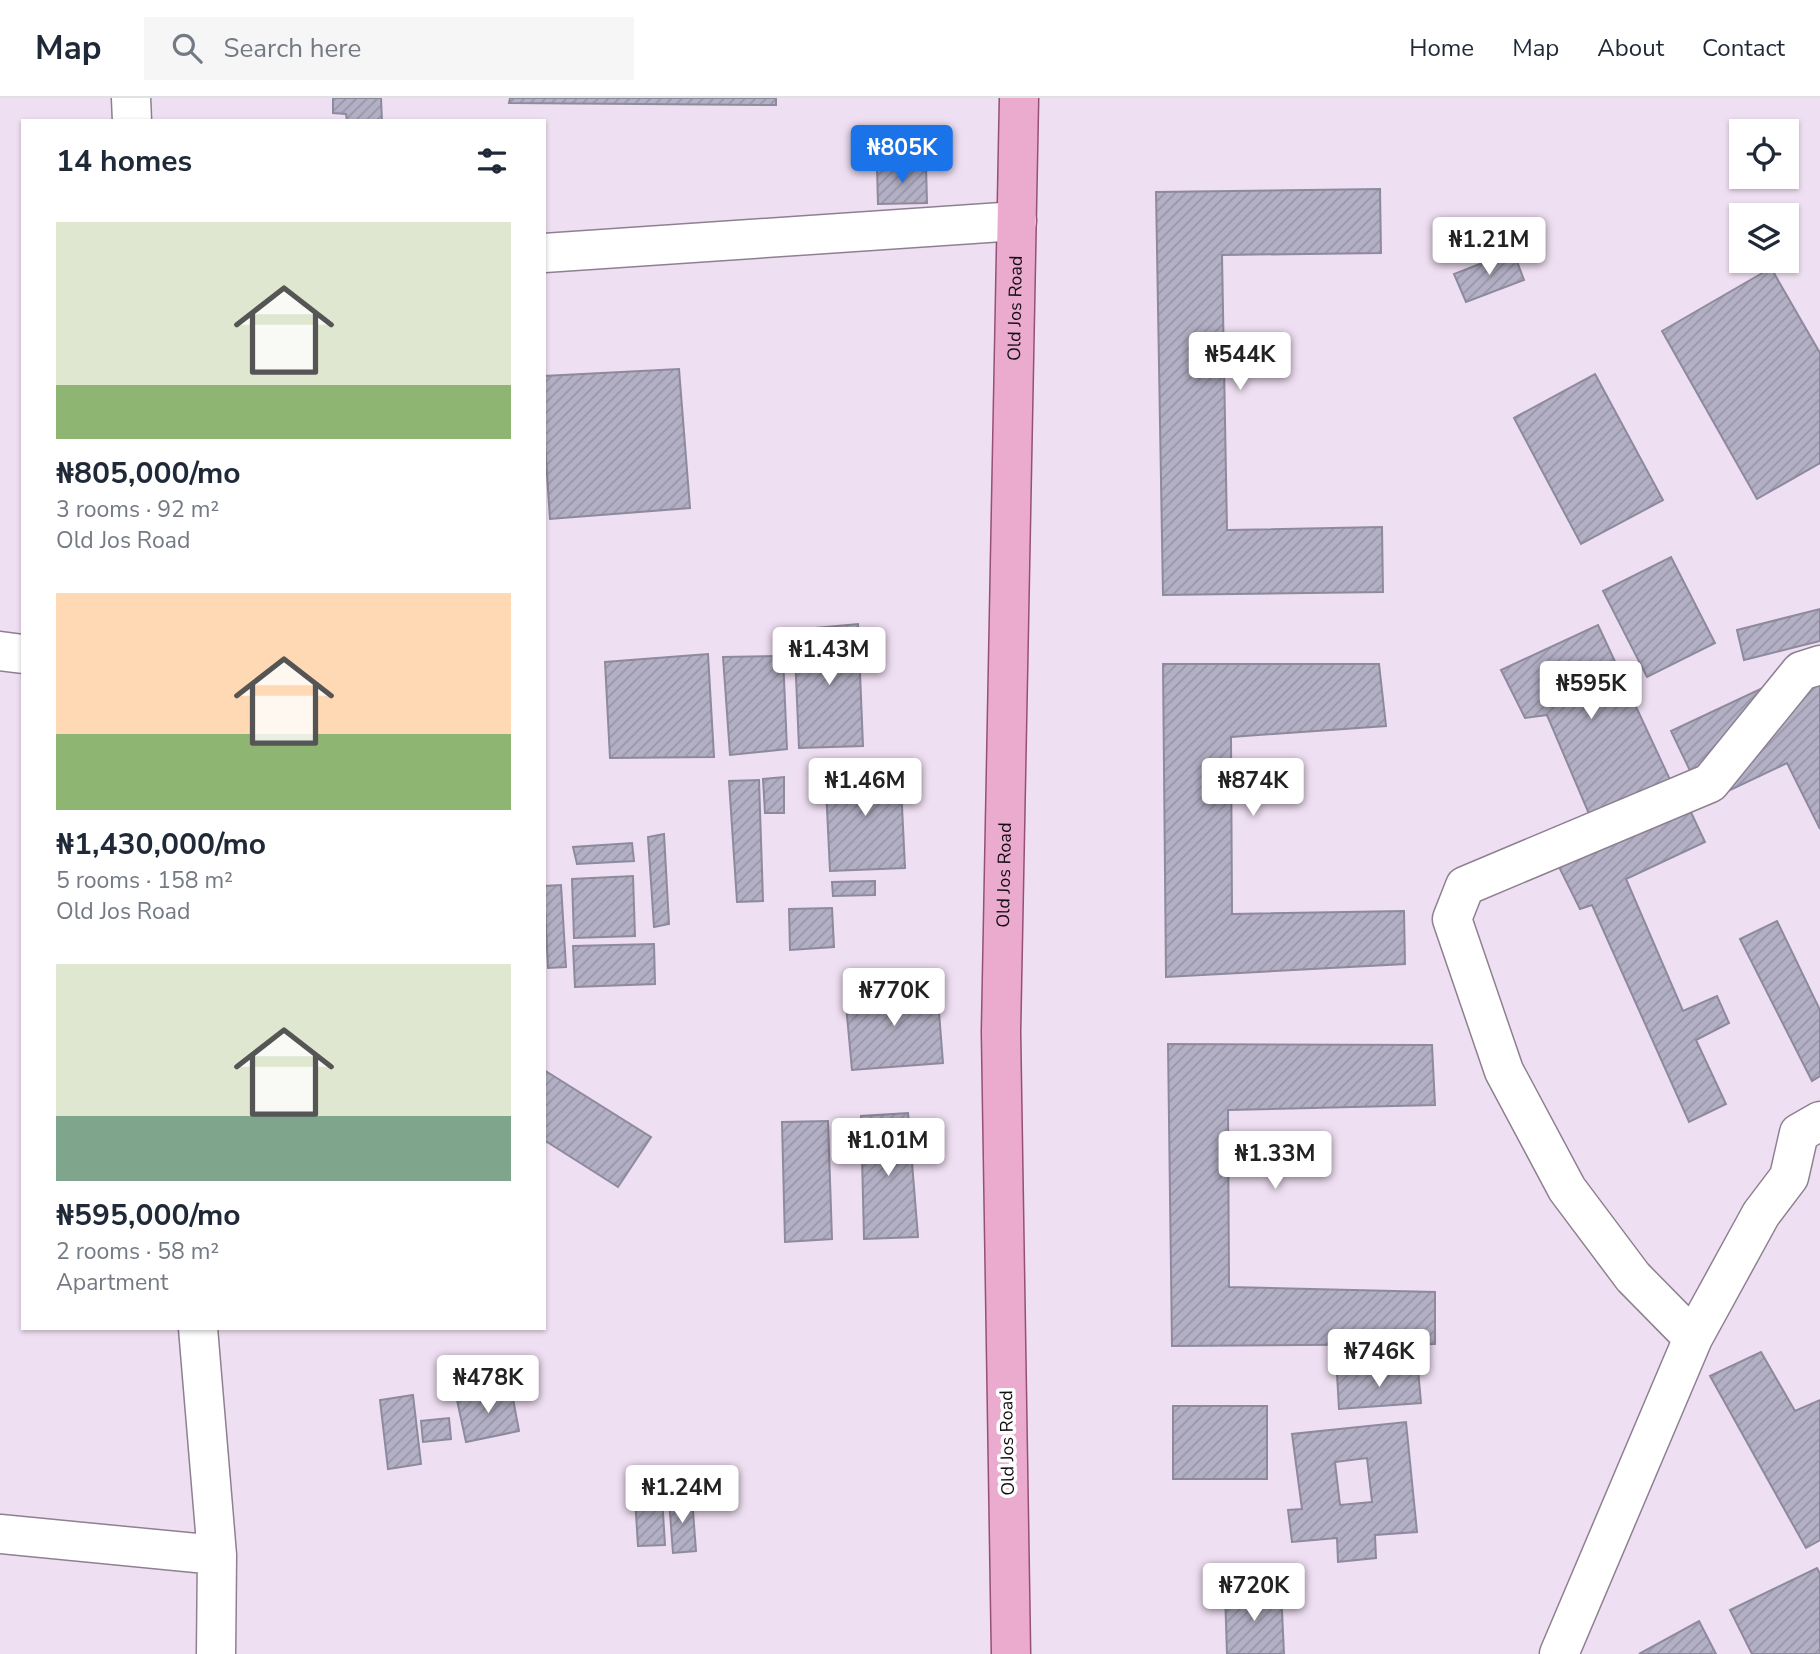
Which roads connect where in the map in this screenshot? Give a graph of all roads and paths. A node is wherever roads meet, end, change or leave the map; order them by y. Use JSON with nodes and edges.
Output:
{"nodes":[{"id":1,"x":131,"y":98,"type":"edge"},
{"id":2,"x":1019,"y":98,"type":"edge"},
{"id":3,"x":132,"y":119,"type":"edge"},
{"id":4,"x":1017,"y":221,"type":"junction"},
{"id":5,"x":546,"y":253,"type":"edge"},
{"id":6,"x":0,"y":651,"type":"edge"},
{"id":7,"x":21,"y":654,"type":"edge"},
{"id":8,"x":1820,"y":666,"type":"edge"},
{"id":9,"x":1820,"y":1122,"type":"edge"},
{"id":10,"x":198,"y":1330,"type":"edge"},
{"id":11,"x":1693,"y":1338,"type":"junction"},
{"id":12,"x":0,"y":1534,"type":"edge"},
{"id":13,"x":216,"y":1555,"type":"junction"},
{"id":14,"x":216,"y":1654,"type":"edge"},
{"id":15,"x":1011,"y":1654,"type":"edge"},
{"id":16,"x":1559,"y":1654,"type":"edge"}],
"edges":[{"from":1,"to":3,"type":"street"},
{"from":2,"to":4,"type":"main road","name":"Old Jos Road"},
{"from":4,"to":5,"type":"street"},
{"from":4,"to":15,"type":"main road","name":"Old Jos Road"},
{"from":6,"to":7,"type":"street"},
{"from":8,"to":11,"type":"street"},
{"from":9,"to":11,"type":"street"},
{"from":10,"to":13,"type":"street"},
{"from":11,"to":16,"type":"street"},
{"from":12,"to":13,"type":"street"},
{"from":13,"to":14,"type":"street"}]}
